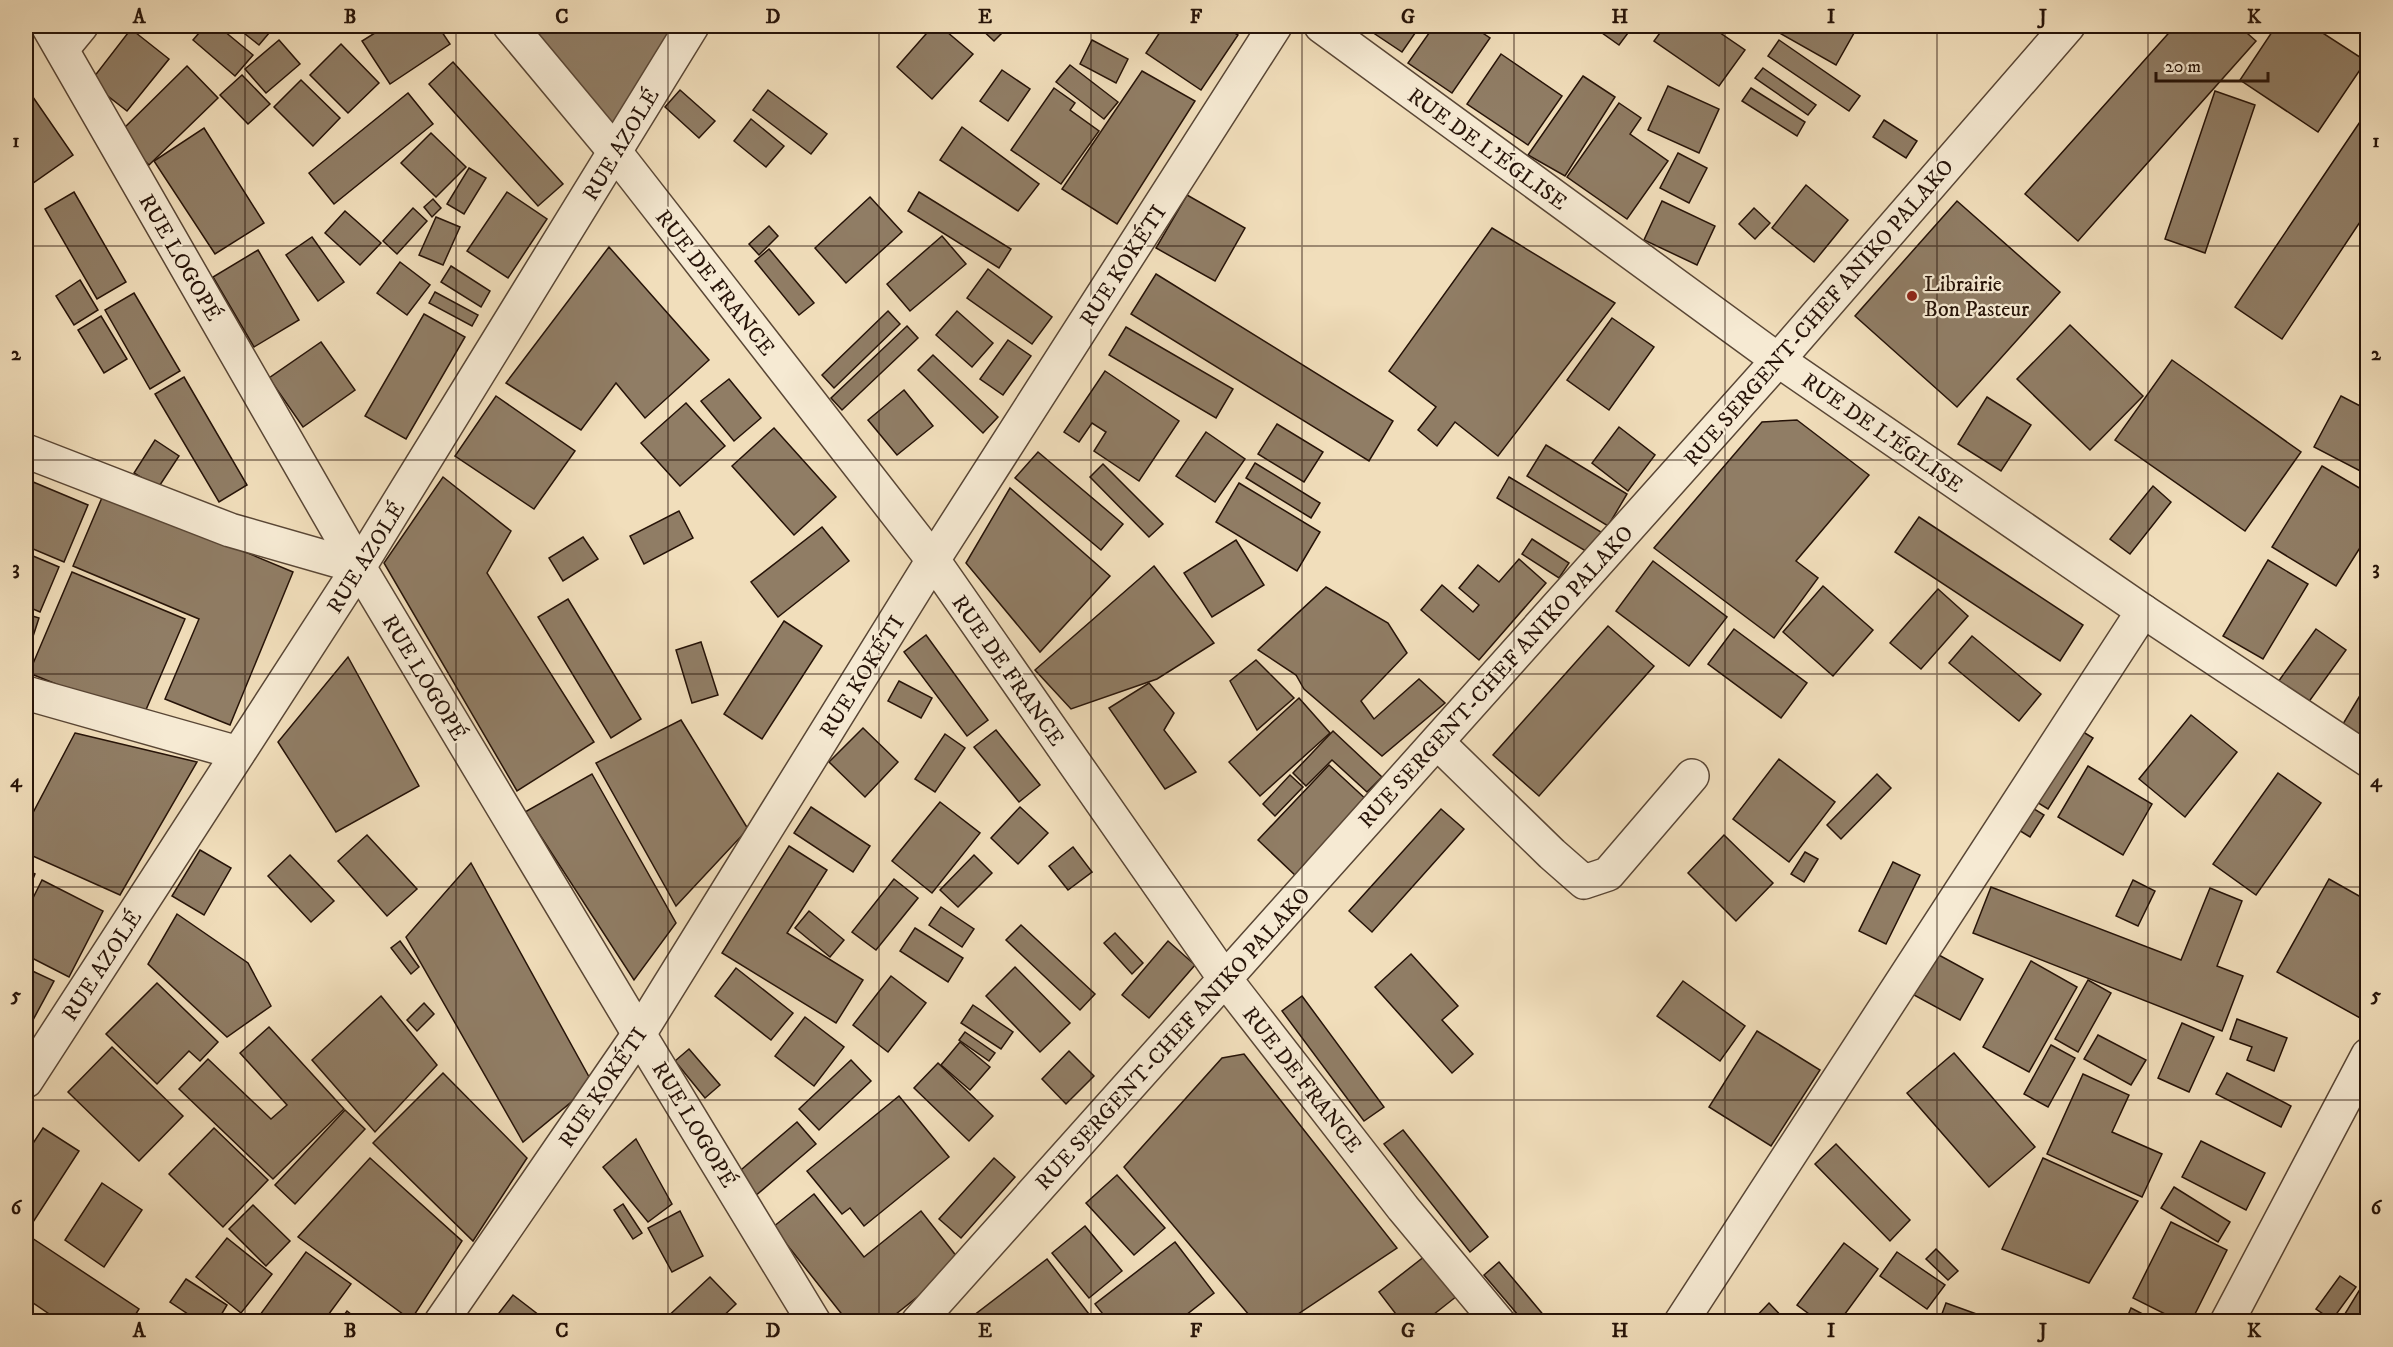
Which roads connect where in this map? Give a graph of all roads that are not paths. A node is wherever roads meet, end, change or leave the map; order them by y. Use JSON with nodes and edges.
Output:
{"nodes":[{"id":1,"x":510,"y":26,"type":"edge"},
{"id":2,"x":692,"y":26,"type":"edge"},
{"id":3,"x":1275,"y":26,"type":"edge"},
{"id":4,"x":1321,"y":26,"type":"edge"},
{"id":5,"x":2068,"y":26,"type":"edge"},
{"id":6,"x":63,"y":34,"type":"edge"},
{"id":7,"x":615,"y":152,"type":"junction"},
{"id":8,"x":1778,"y":360,"type":"junction"},
{"id":9,"x":26,"y":451,"type":"edge"},
{"id":10,"x":933,"y":560,"type":"junction"},
{"id":11,"x":359,"y":567,"type":"junction"},
{"id":12,"x":2143,"y":611,"type":"junction"},
{"id":13,"x":26,"y":693,"type":"edge"},
{"id":14,"x":1437,"y":742,"type":"junction"},
{"id":15,"x":238,"y":753,"type":"junction"},
{"id":16,"x":2367,"y":760,"type":"edge"},
{"id":17,"x":1692,"y":776,"type":"dead end"},
{"id":18,"x":1225,"y":979,"type":"junction"},
{"id":19,"x":639,"y":1034,"type":"junction"},
{"id":20,"x":2367,"y":1055,"type":"edge"},
{"id":21,"x":26,"y":1081,"type":"edge"},
{"id":22,"x":441,"y":1322,"type":"edge"},
{"id":23,"x":814,"y":1322,"type":"edge"},
{"id":24,"x":918,"y":1322,"type":"edge"},
{"id":25,"x":1498,"y":1322,"type":"edge"},
{"id":26,"x":1681,"y":1322,"type":"edge"},
{"id":27,"x":2227,"y":1322,"type":"edge"}],
"edges":[{"from":1,"to":7,"type":"street","name":"RUE DE FRANCE"},
{"from":2,"to":7,"type":"street","name":"RUE AZOLÉ"},
{"from":3,"to":10,"type":"street","name":"RUE KOKÉTI"},
{"from":4,"to":8,"type":"street","name":"RUE DE L'ÉGLISE"},
{"from":5,"to":8,"type":"street","name":"RUE SERGENT-CHEF ANIKO PALAKO"},
{"from":6,"to":11,"type":"street","name":"RUE LOGOPÉ"},
{"from":7,"to":10,"type":"street","name":"RUE DE FRANCE"},
{"from":7,"to":11,"type":"street","name":"RUE AZOLÉ"},
{"from":8,"to":12,"type":"street","name":"RUE DE L'ÉGLISE"},
{"from":8,"to":14,"type":"street","name":"RUE SERGENT-CHEF ANIKO PALAKO"},
{"from":9,"to":11,"type":"street"},
{"from":10,"to":18,"type":"street","name":"RUE DE FRANCE"},
{"from":10,"to":19,"type":"street","name":"RUE KOKÉTI"},
{"from":11,"to":15,"type":"street","name":"RUE AZOLÉ"},
{"from":11,"to":19,"type":"street","name":"RUE LOGOPÉ"},
{"from":12,"to":16,"type":"street","name":"RUE DE L'ÉGLISE"},
{"from":12,"to":26,"type":"street"},
{"from":13,"to":15,"type":"street"},
{"from":14,"to":17,"type":"street"},
{"from":14,"to":18,"type":"street","name":"RUE SERGENT-CHEF ANIKO PALAKO"},
{"from":15,"to":21,"type":"street","name":"RUE AZOLÉ"},
{"from":18,"to":24,"type":"street","name":"RUE SERGENT-CHEF ANIKO PALAKO"},
{"from":18,"to":25,"type":"street","name":"RUE DE FRANCE"},
{"from":19,"to":22,"type":"street","name":"RUE KOKÉTI"},
{"from":19,"to":23,"type":"street","name":"RUE LOGOPÉ"},
{"from":20,"to":27,"type":"street"}]}
